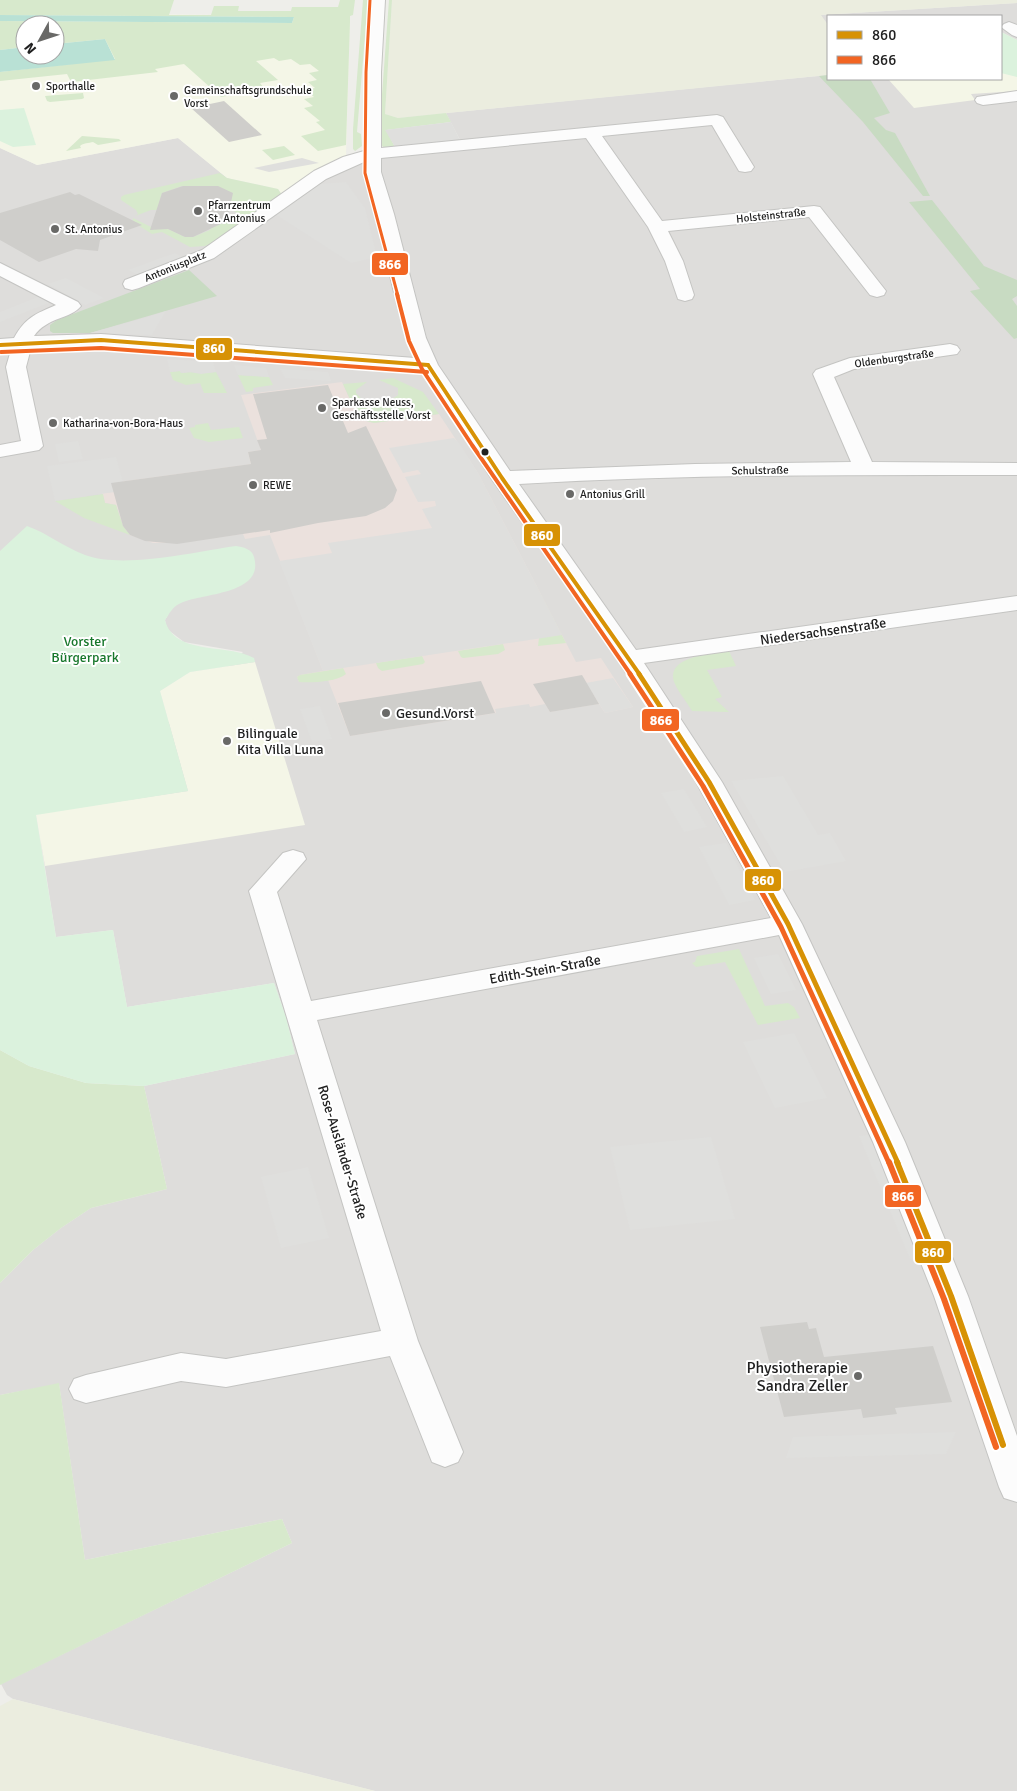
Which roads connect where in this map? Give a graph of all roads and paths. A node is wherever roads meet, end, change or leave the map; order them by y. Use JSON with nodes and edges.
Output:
{"nodes":[{"id":1,"x":378,"y":0,"type":"edge"},
{"id":2,"x":1017,"y":96,"type":"edge"},
{"id":3,"x":984,"y":100,"type":"dead end"},
{"id":4,"x":590,"y":131,"type":"junction"},
{"id":5,"x":371,"y":154,"type":"junction"},
{"id":6,"x":745,"y":167,"type":"dead end"},
{"id":7,"x":657,"y":227,"type":"junction"},
{"id":8,"x":0,"y":269,"type":"edge"},
{"id":9,"x":132,"y":284,"type":"dead end"},
{"id":10,"x":877,"y":291,"type":"dead end"},
{"id":11,"x":685,"y":295,"type":"dead end"},
{"id":12,"x":22,"y":343,"type":"junction"},
{"id":13,"x":0,"y":345,"type":"edge"},
{"id":14,"x":950,"y":350,"type":"dead end"},
{"id":15,"x":428,"y":364,"type":"junction"},
{"id":16,"x":0,"y":451,"type":"edge"},
{"id":17,"x":864,"y":468,"type":"junction"},
{"id":18,"x":1017,"y":469,"type":"edge"},
{"id":19,"x":502,"y":478,"type":"junction"},
{"id":20,"x":1017,"y":603,"type":"edge"},
{"id":21,"x":630,"y":658,"type":"junction"},
{"id":22,"x":293,"y":859,"type":"dead end"},
{"id":23,"x":788,"y":924,"type":"junction"},
{"id":24,"x":302,"y":1014,"type":"junction"},
{"id":25,"x":401,"y":1341,"type":"junction"},
{"id":26,"x":86,"y":1389,"type":"dead end"},
{"id":27,"x":1010,"y":1445,"type":"edge"},
{"id":28,"x":445,"y":1452,"type":"dead end"},
{"id":29,"x":1017,"y":1487,"type":"edge"}],
"edges":[{"from":1,"to":5,"type":"street"},
{"from":2,"to":3,"type":"street"},
{"from":4,"to":5,"type":"street"},
{"from":4,"to":6,"type":"street"},
{"from":4,"to":7,"type":"street"},
{"from":5,"to":9,"type":"street","name":"Antoniusplatz"},
{"from":5,"to":15,"type":"street"},
{"from":7,"to":10,"type":"street","name":"Holsteinstraße"},
{"from":7,"to":11,"type":"street"},
{"from":8,"to":12,"type":"street"},
{"from":12,"to":13,"type":"street"},
{"from":12,"to":15,"type":"street"},
{"from":12,"to":16,"type":"street"},
{"from":14,"to":17,"type":"street","name":"Oldenburgstraße"},
{"from":15,"to":19,"type":"street"},
{"from":17,"to":18,"type":"street","name":"Schulstraße"},
{"from":17,"to":19,"type":"street","name":"Schulstraße"},
{"from":19,"to":21,"type":"street"},
{"from":20,"to":21,"type":"street","name":"Niedersachsenstraße"},
{"from":21,"to":23,"type":"street"},
{"from":22,"to":24,"type":"street","name":"Rose-Ausländer-Straße"},
{"from":23,"to":24,"type":"street","name":"Edith-Stein-Straße"},
{"from":23,"to":27,"type":"street"},
{"from":24,"to":25,"type":"street","name":"Rose-Ausländer-Straße"},
{"from":25,"to":26,"type":"street"},
{"from":25,"to":28,"type":"street","name":"Rose-Ausländer-Straße"},
{"from":27,"to":29,"type":"street"}]}
